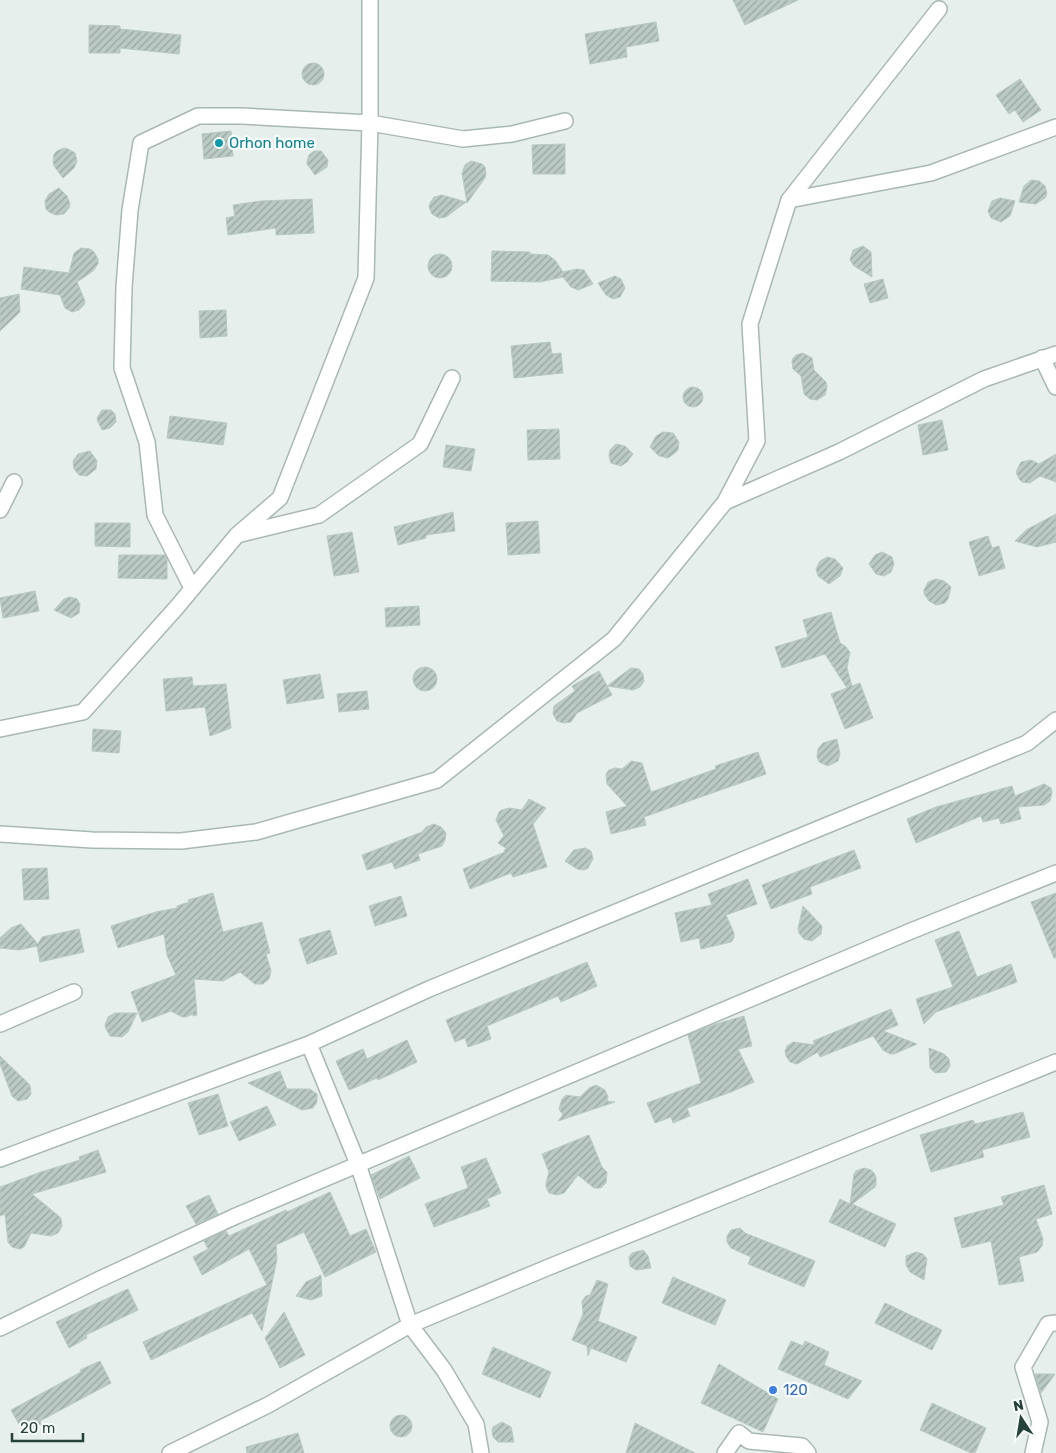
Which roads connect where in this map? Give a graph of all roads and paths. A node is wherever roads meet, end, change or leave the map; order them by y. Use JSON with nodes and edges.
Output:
{"nodes":[{"id":1,"x":370,"y":0,"type":"edge"},
{"id":2,"x":939,"y":9,"type":"dead end"},
{"id":3,"x":565,"y":121,"type":"dead end"},
{"id":4,"x":370,"y":123,"type":"junction"},
{"id":5,"x":1056,"y":127,"type":"edge"},
{"id":6,"x":789,"y":200,"type":"junction"},
{"id":7,"x":1049,"y":356,"type":"edge"},
{"id":8,"x":452,"y":378,"type":"dead end"},
{"id":9,"x":1056,"y":387,"type":"edge"},
{"id":10,"x":14,"y":482,"type":"dead end"},
{"id":11,"x":726,"y":502,"type":"junction"},
{"id":12,"x":0,"y":510,"type":"edge"},
{"id":13,"x":238,"y":535,"type":"junction"},
{"id":14,"x":192,"y":588,"type":"junction"},
{"id":15,"x":1056,"y":720,"type":"edge"},
{"id":16,"x":0,"y":729,"type":"edge"},
{"id":17,"x":0,"y":834,"type":"edge"},
{"id":18,"x":1056,"y":873,"type":"edge"},
{"id":19,"x":74,"y":992,"type":"dead end"},
{"id":20,"x":0,"y":1024,"type":"edge"},
{"id":21,"x":309,"y":1044,"type":"junction"},
{"id":22,"x":1056,"y":1062,"type":"edge"},
{"id":23,"x":0,"y":1159,"type":"edge"},
{"id":24,"x":358,"y":1164,"type":"junction"},
{"id":25,"x":1056,"y":1323,"type":"edge"},
{"id":26,"x":410,"y":1325,"type":"junction"},
{"id":27,"x":0,"y":1328,"type":"edge"},
{"id":28,"x":170,"y":1453,"type":"edge"},
{"id":29,"x":481,"y":1453,"type":"edge"},
{"id":30,"x":725,"y":1453,"type":"edge"},
{"id":31,"x":808,"y":1453,"type":"edge"},
{"id":32,"x":1033,"y":1453,"type":"edge"}],
"edges":[{"from":1,"to":4,"type":"street"},
{"from":2,"to":6,"type":"street"},
{"from":3,"to":4,"type":"street"},
{"from":4,"to":13,"type":"street"},
{"from":4,"to":14,"type":"street"},
{"from":5,"to":6,"type":"street"},
{"from":6,"to":11,"type":"street"},
{"from":7,"to":9,"type":"street"},
{"from":7,"to":11,"type":"street"},
{"from":8,"to":13,"type":"street"},
{"from":10,"to":12,"type":"street"},
{"from":11,"to":17,"type":"street"},
{"from":13,"to":14,"type":"street"},
{"from":14,"to":16,"type":"street"},
{"from":15,"to":21,"type":"street"},
{"from":18,"to":24,"type":"street"},
{"from":19,"to":20,"type":"street"},
{"from":21,"to":23,"type":"street"},
{"from":21,"to":24,"type":"street"},
{"from":22,"to":26,"type":"street"},
{"from":24,"to":26,"type":"street"},
{"from":24,"to":27,"type":"street"},
{"from":25,"to":32,"type":"street"},
{"from":26,"to":28,"type":"street"},
{"from":26,"to":29,"type":"street"},
{"from":30,"to":31,"type":"street"}]}
